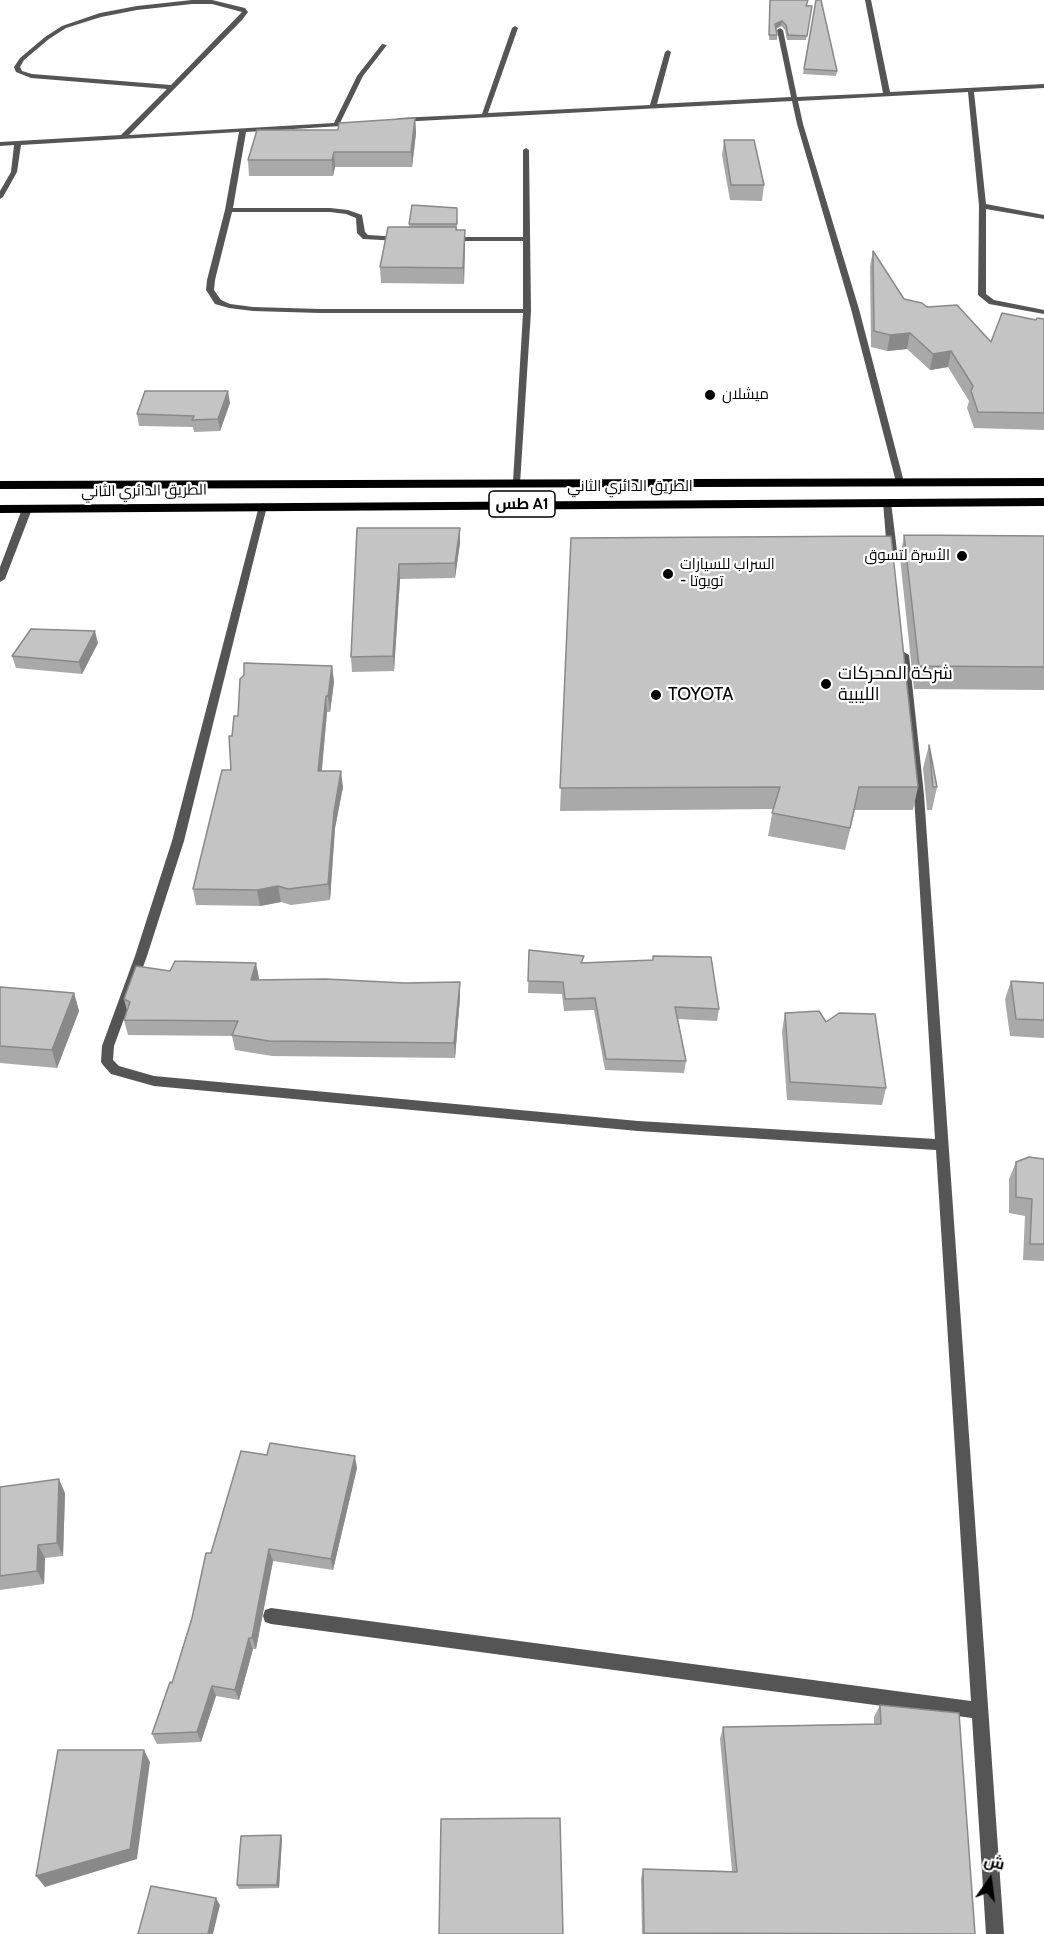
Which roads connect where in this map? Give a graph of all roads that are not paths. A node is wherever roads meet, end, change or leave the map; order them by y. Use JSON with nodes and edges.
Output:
{"nodes":[{"id":1,"x":868,"y":0,"type":"edge"},
{"id":2,"x":515,"y":28,"type":"dead end"},
{"id":3,"x":780,"y":30,"type":"edge"},
{"id":4,"x":384,"y":45,"type":"dead end"},
{"id":5,"x":668,"y":52,"type":"dead end"},
{"id":6,"x":1044,"y":86,"type":"edge"},
{"id":7,"x":171,"y":87,"type":"junction"},
{"id":8,"x":971,"y":90,"type":"junction"},
{"id":9,"x":887,"y":94,"type":"junction"},
{"id":10,"x":794,"y":100,"type":"junction"},
{"id":11,"x":653,"y":107,"type":"junction"},
{"id":12,"x":486,"y":114,"type":"junction"},
{"id":13,"x":393,"y":121,"type":"edge"},
{"id":14,"x":359,"y":123,"type":"edge"},
{"id":15,"x":336,"y":125,"type":"junction"},
{"id":16,"x":243,"y":131,"type":"junction"},
{"id":17,"x":123,"y":137,"type":"junction"},
{"id":18,"x":18,"y":143,"type":"junction"},
{"id":19,"x":0,"y":144,"type":"edge"},
{"id":20,"x":526,"y":150,"type":"dead end"},
{"id":21,"x":0,"y":196,"type":"edge"},
{"id":22,"x":982,"y":206,"type":"junction"},
{"id":23,"x":229,"y":210,"type":"junction"},
{"id":24,"x":1044,"y":218,"type":"edge"},
{"id":25,"x":404,"y":239,"type":"edge"},
{"id":26,"x":438,"y":239,"type":"edge"},
{"id":27,"x":527,"y":239,"type":"junction"},
{"id":28,"x":526,"y":311,"type":"junction"},
{"id":29,"x":1044,"y":312,"type":"edge"},
{"id":30,"x":517,"y":482,"type":"junction"},
{"id":31,"x":900,"y":482,"type":"junction"},
{"id":32,"x":1044,"y":482,"type":"edge"},
{"id":33,"x":0,"y":485,"type":"edge"},
{"id":34,"x":887,"y":502,"type":"junction"},
{"id":35,"x":1044,"y":502,"type":"edge"},
{"id":36,"x":263,"y":506,"type":"junction"},
{"id":37,"x":0,"y":509,"type":"edge"},
{"id":38,"x":27,"y":509,"type":"junction"},
{"id":39,"x":894,"y":565,"type":"edge"},
{"id":40,"x":0,"y":579,"type":"edge"},
{"id":41,"x":903,"y":646,"type":"edge"},
{"id":42,"x":942,"y":1145,"type":"junction"},
{"id":43,"x":271,"y":1616,"type":"dead end"},
{"id":44,"x":980,"y":1711,"type":"junction"},
{"id":45,"x":995,"y":1934,"type":"edge"}],
"edges":[{"from":1,"to":9,"type":"street"},
{"from":2,"to":12,"type":"street"},
{"from":3,"to":10,"type":"street"},
{"from":4,"to":15,"type":"street"},
{"from":5,"to":11,"type":"street"},
{"from":6,"to":8,"type":"street"},
{"from":7,"to":7,"type":"street"},
{"from":7,"to":17,"type":"street"},
{"from":8,"to":9,"type":"street"},
{"from":8,"to":22,"type":"street"},
{"from":9,"to":10,"type":"street"},
{"from":10,"to":11,"type":"street"},
{"from":10,"to":31,"type":"street"},
{"from":11,"to":12,"type":"street"},
{"from":12,"to":13,"type":"street"},
{"from":14,"to":15,"type":"street"},
{"from":15,"to":16,"type":"street"},
{"from":16,"to":17,"type":"street"},
{"from":16,"to":23,"type":"street"},
{"from":17,"to":18,"type":"street"},
{"from":18,"to":19,"type":"street"},
{"from":18,"to":21,"type":"street"},
{"from":20,"to":27,"type":"street"},
{"from":22,"to":24,"type":"street"},
{"from":22,"to":29,"type":"street"},
{"from":23,"to":25,"type":"street"},
{"from":23,"to":28,"type":"street"},
{"from":26,"to":27,"type":"street"},
{"from":27,"to":28,"type":"street"},
{"from":28,"to":30,"type":"street"},
{"from":30,"to":31,"type":"highway","name":"الطريق الدائري الثاني","number":"طس A1"},
{"from":30,"to":33,"type":"highway","name":"الطريق الدائري الثاني","number":"طس A1"},
{"from":31,"to":32,"type":"highway","name":"الطريق الدائري الثاني","number":"طس A1"},
{"from":34,"to":35,"type":"highway","name":"الطريق الدائري الثاني","number":"طس A1"},
{"from":34,"to":36,"type":"highway","name":"الطريق الدائري الثاني","number":"طس A1"},
{"from":34,"to":39,"type":"street"},
{"from":36,"to":38,"type":"highway","name":"الطريق الدائري الثاني","number":"طس A1"},
{"from":36,"to":42,"type":"street"},
{"from":37,"to":38,"type":"highway","name":"الطريق الدائري الثاني","number":"طس A1"},
{"from":38,"to":40,"type":"street"},
{"from":41,"to":42,"type":"street"},
{"from":42,"to":44,"type":"street"},
{"from":43,"to":44,"type":"street"},
{"from":44,"to":45,"type":"street"}]}
